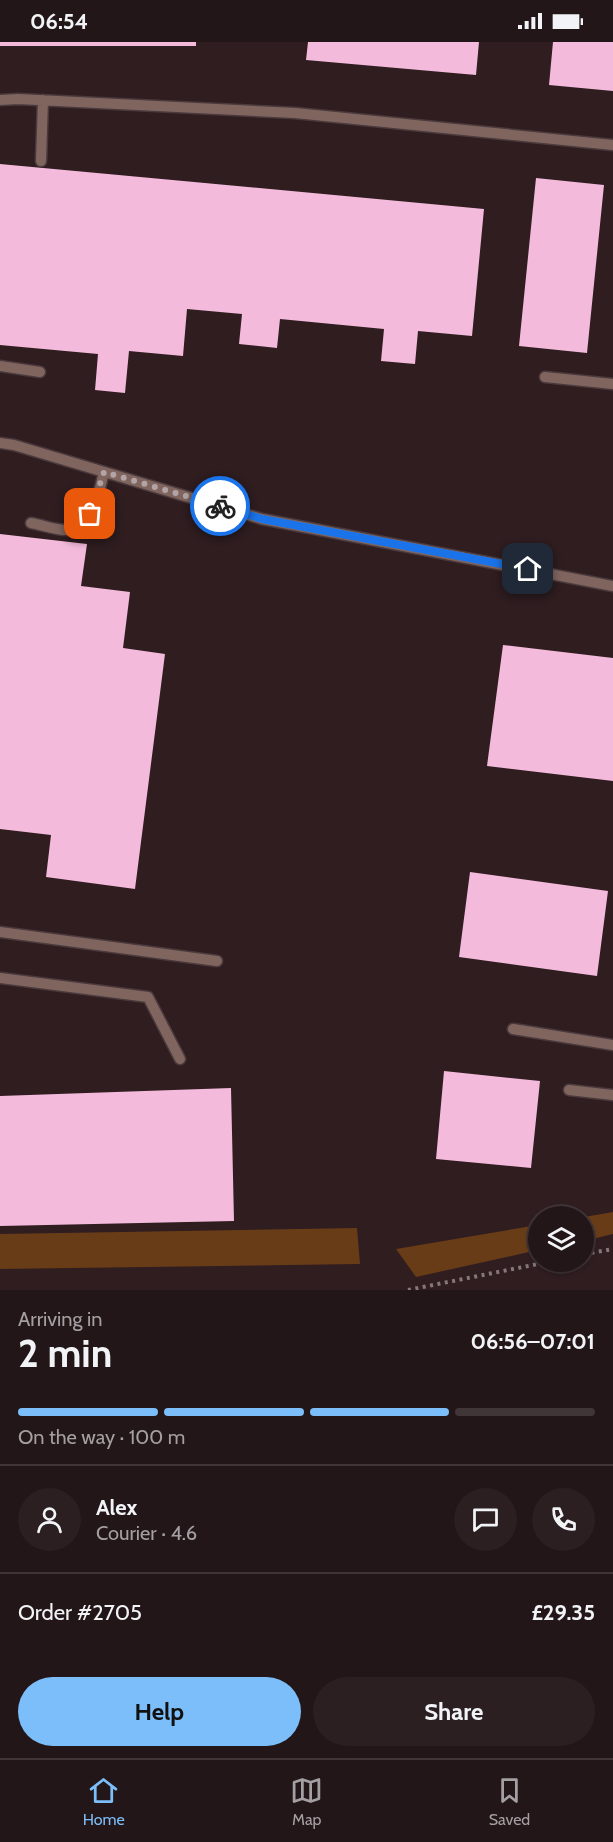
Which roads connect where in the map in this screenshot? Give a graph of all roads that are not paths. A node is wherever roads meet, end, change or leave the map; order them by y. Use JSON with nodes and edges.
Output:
{"nodes":[{"id":1,"x":0,"y":100,"type":"edge"},
{"id":2,"x":43,"y":100,"type":"junction"},
{"id":3,"x":613,"y":145,"type":"edge"},
{"id":4,"x":41,"y":161,"type":"dead end"},
{"id":5,"x":0,"y":366,"type":"edge"},
{"id":6,"x":40,"y":372,"type":"dead end"},
{"id":7,"x":545,"y":377,"type":"dead end"},
{"id":8,"x":613,"y":384,"type":"edge"},
{"id":9,"x":0,"y":443,"type":"edge"},
{"id":10,"x":104,"y":472,"type":"junction"},
{"id":11,"x":31,"y":523,"type":"dead end"},
{"id":12,"x":613,"y":586,"type":"edge"},
{"id":13,"x":0,"y":932,"type":"edge"},
{"id":14,"x":218,"y":961,"type":"dead end"},
{"id":15,"x":0,"y":978,"type":"edge"},
{"id":16,"x":513,"y":1029,"type":"dead end"},
{"id":17,"x":613,"y":1045,"type":"edge"},
{"id":18,"x":180,"y":1059,"type":"dead end"},
{"id":19,"x":569,"y":1090,"type":"dead end"},
{"id":20,"x":613,"y":1095,"type":"edge"}],
"edges":[{"from":1,"to":2,"type":"lane"},
{"from":2,"to":3,"type":"lane"},
{"from":2,"to":4,"type":"lane"},
{"from":5,"to":6,"type":"lane"},
{"from":7,"to":8,"type":"lane"},
{"from":9,"to":10,"type":"lane"},
{"from":10,"to":11,"type":"lane"},
{"from":10,"to":12,"type":"lane"},
{"from":13,"to":14,"type":"lane"},
{"from":15,"to":18,"type":"lane"},
{"from":16,"to":17,"type":"lane"},
{"from":19,"to":20,"type":"lane"}]}
